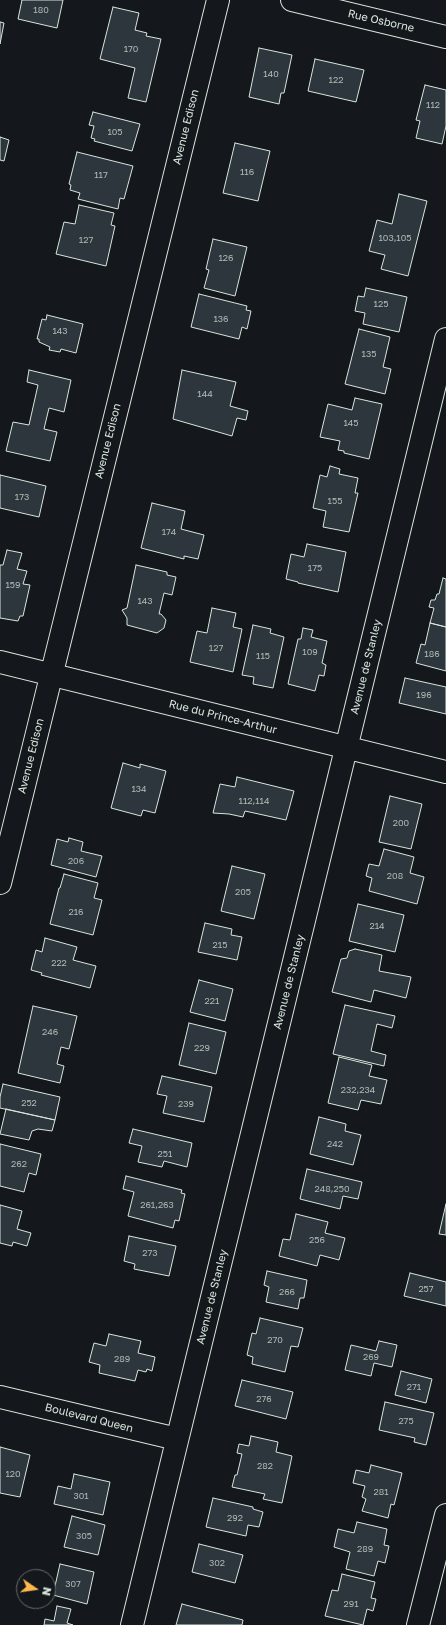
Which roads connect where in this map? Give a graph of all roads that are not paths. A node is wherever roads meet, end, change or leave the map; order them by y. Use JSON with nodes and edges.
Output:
{"nodes":[{"id":1,"x":218,"y":0,"type":"edge"},
{"id":2,"x":292,"y":0,"type":"edge"},
{"id":3,"x":446,"y":37,"type":"edge"},
{"id":4,"x":446,"y":339,"type":"edge"},
{"id":5,"x":0,"y":662,"type":"edge"},
{"id":6,"x":51,"y":675,"type":"junction"},
{"id":7,"x":347,"y":747,"type":"junction"},
{"id":8,"x":446,"y":772,"type":"edge"},
{"id":9,"x":0,"y":882,"type":"edge"},
{"id":10,"x":0,"y":1396,"type":"edge"},
{"id":11,"x":177,"y":1439,"type":"junction"},
{"id":12,"x":446,"y":1515,"type":"edge"},
{"id":13,"x":132,"y":1625,"type":"edge"},
{"id":14,"x":418,"y":1625,"type":"edge"}],
"edges":[{"from":1,"to":6,"type":"street","name":"Avenue Edison"},
{"from":2,"to":3,"type":"street","name":"Rue Osborne"},
{"from":4,"to":7,"type":"street","name":"Avenue de Stanley"},
{"from":5,"to":6,"type":"street","name":"Rue du Prince-Arthur"},
{"from":6,"to":7,"type":"street","name":"Rue du Prince-Arthur"},
{"from":6,"to":9,"type":"street","name":"Avenue Edison"},
{"from":7,"to":8,"type":"street","name":"Rue du Prince-Arthur"},
{"from":7,"to":11,"type":"street","name":"Avenue de Stanley"},
{"from":10,"to":11,"type":"street","name":"Boulevard Queen"},
{"from":11,"to":13,"type":"street","name":"Avenue de Stanley"},
{"from":12,"to":14,"type":"street"}]}
